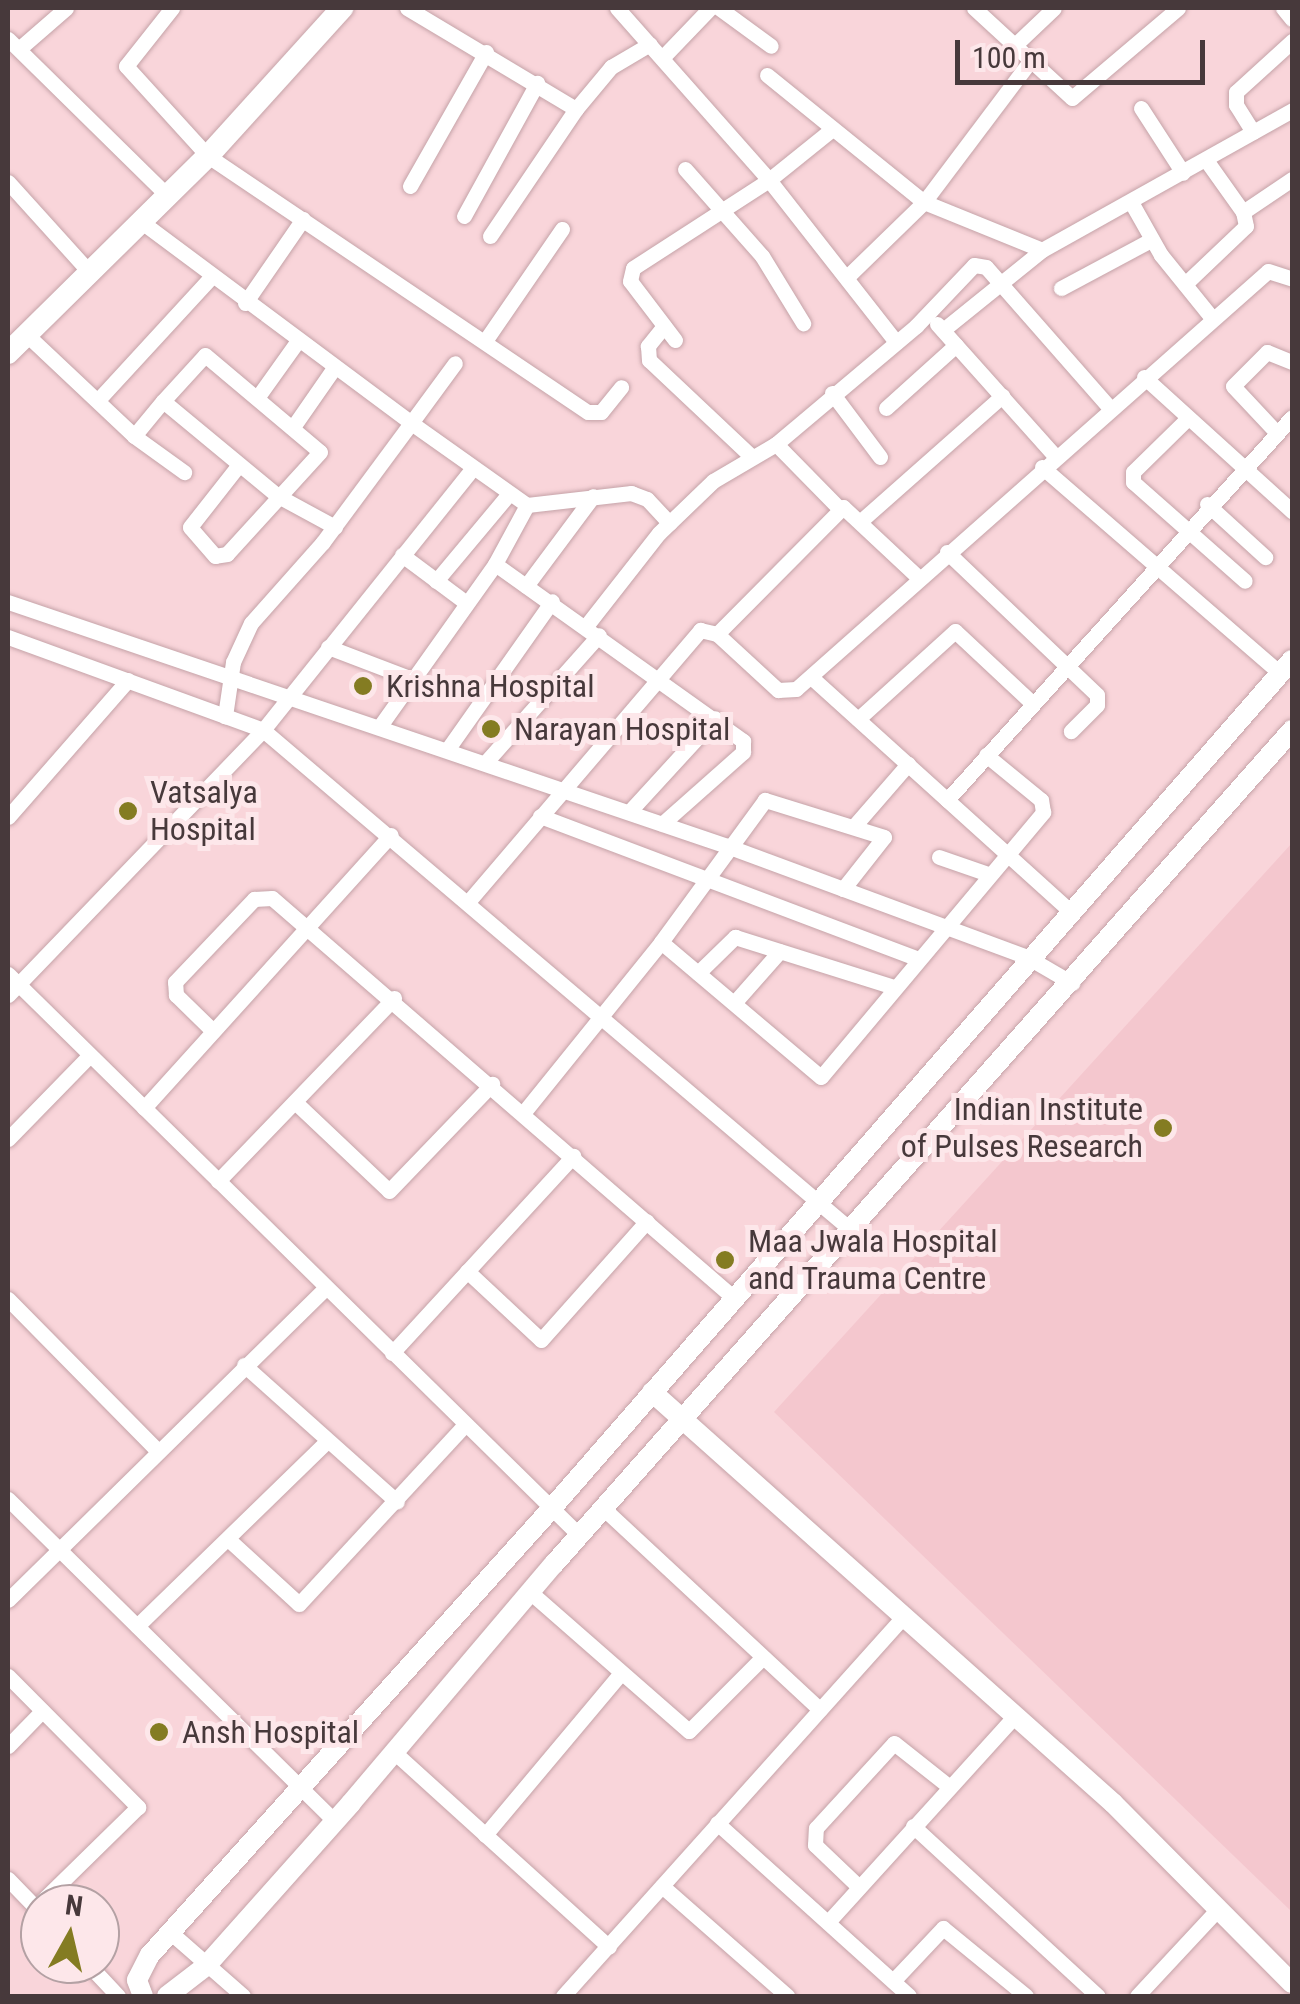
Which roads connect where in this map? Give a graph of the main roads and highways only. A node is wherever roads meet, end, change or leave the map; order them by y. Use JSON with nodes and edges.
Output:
{"nodes":[{"id":1,"x":342,"y":8,"type":"edge"},
{"id":2,"x":8,"y":353,"type":"edge"}],
"edges":[{"from":1,"to":2,"type":"main road"}]}
